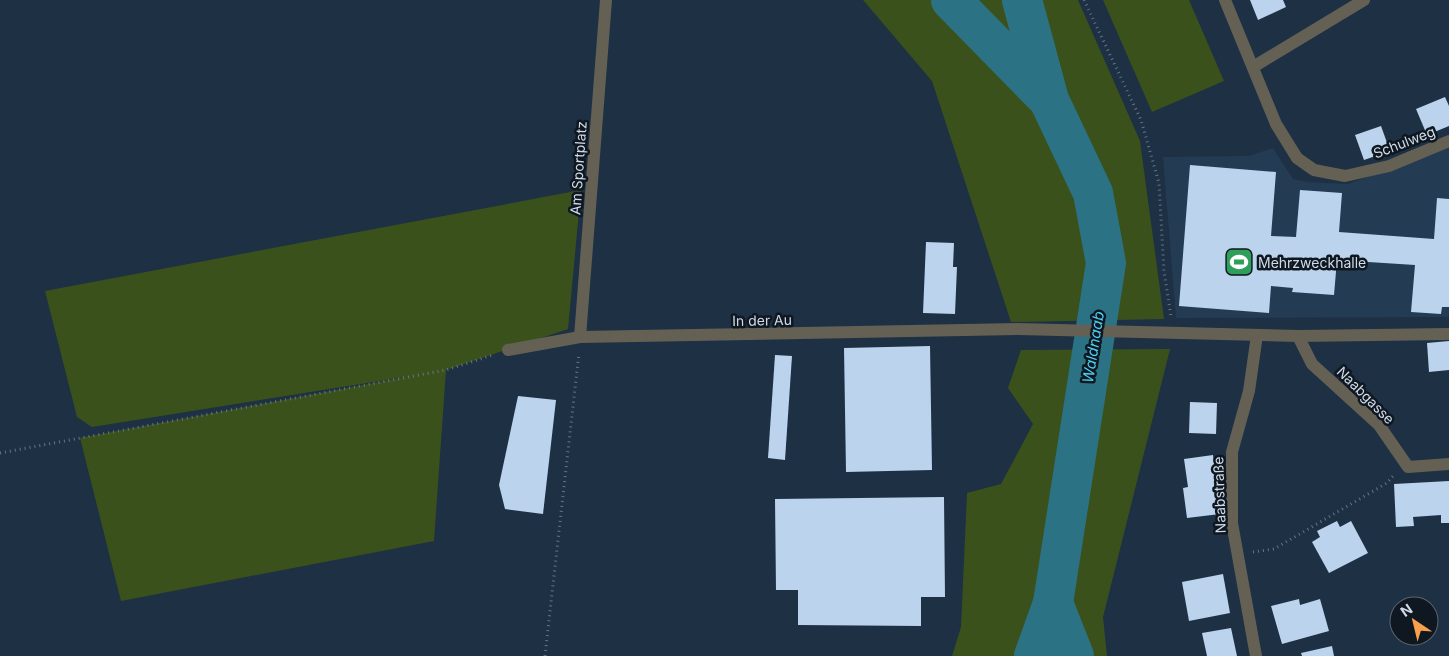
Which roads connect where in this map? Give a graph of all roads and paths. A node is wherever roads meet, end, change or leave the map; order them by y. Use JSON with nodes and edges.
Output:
{"nodes":[{"id":1,"x":606,"y":0,"type":"edge"},
{"id":2,"x":1084,"y":0,"type":"edge"},
{"id":3,"x":1225,"y":0,"type":"edge"},
{"id":4,"x":1364,"y":0,"type":"edge"},
{"id":5,"x":1253,"y":67,"type":"junction"},
{"id":6,"x":1449,"y":141,"type":"edge"},
{"id":7,"x":1168,"y":333,"type":"junction"},
{"id":8,"x":1449,"y":334,"type":"edge"},
{"id":9,"x":1257,"y":335,"type":"junction"},
{"id":10,"x":1298,"y":336,"type":"junction"},
{"id":11,"x":580,"y":337,"type":"junction"},
{"id":12,"x":508,"y":350,"type":"joint"},
{"id":13,"x":0,"y":453,"type":"edge"},
{"id":14,"x":1404,"y":461,"type":"junction"},
{"id":15,"x":1449,"y":464,"type":"edge"},
{"id":16,"x":1238,"y":554,"type":"junction"},
{"id":17,"x":545,"y":656,"type":"edge"},
{"id":18,"x":1256,"y":656,"type":"edge"}],
"edges":[{"from":1,"to":11,"type":"street","name":"Am Sportplatz"},
{"from":2,"to":7,"type":"path"},
{"from":3,"to":5,"type":"street","name":"Schulweg"},
{"from":4,"to":5,"type":"street"},
{"from":5,"to":6,"type":"street","name":"Schulweg"},
{"from":7,"to":9,"type":"street"},
{"from":7,"to":11,"type":"street","name":"In der Au"},
{"from":8,"to":10,"type":"street"},
{"from":9,"to":10,"type":"street"},
{"from":9,"to":16,"type":"street","name":"Naabstraße"},
{"from":10,"to":14,"type":"street","name":"Naabgasse"},
{"from":11,"to":12,"type":"street","name":"In der Au"},
{"from":11,"to":17,"type":"path"},
{"from":12,"to":13,"type":"path"},
{"from":14,"to":15,"type":"street"},
{"from":14,"to":16,"type":"path"},
{"from":16,"to":18,"type":"street","name":"Naabstraße"}]}
